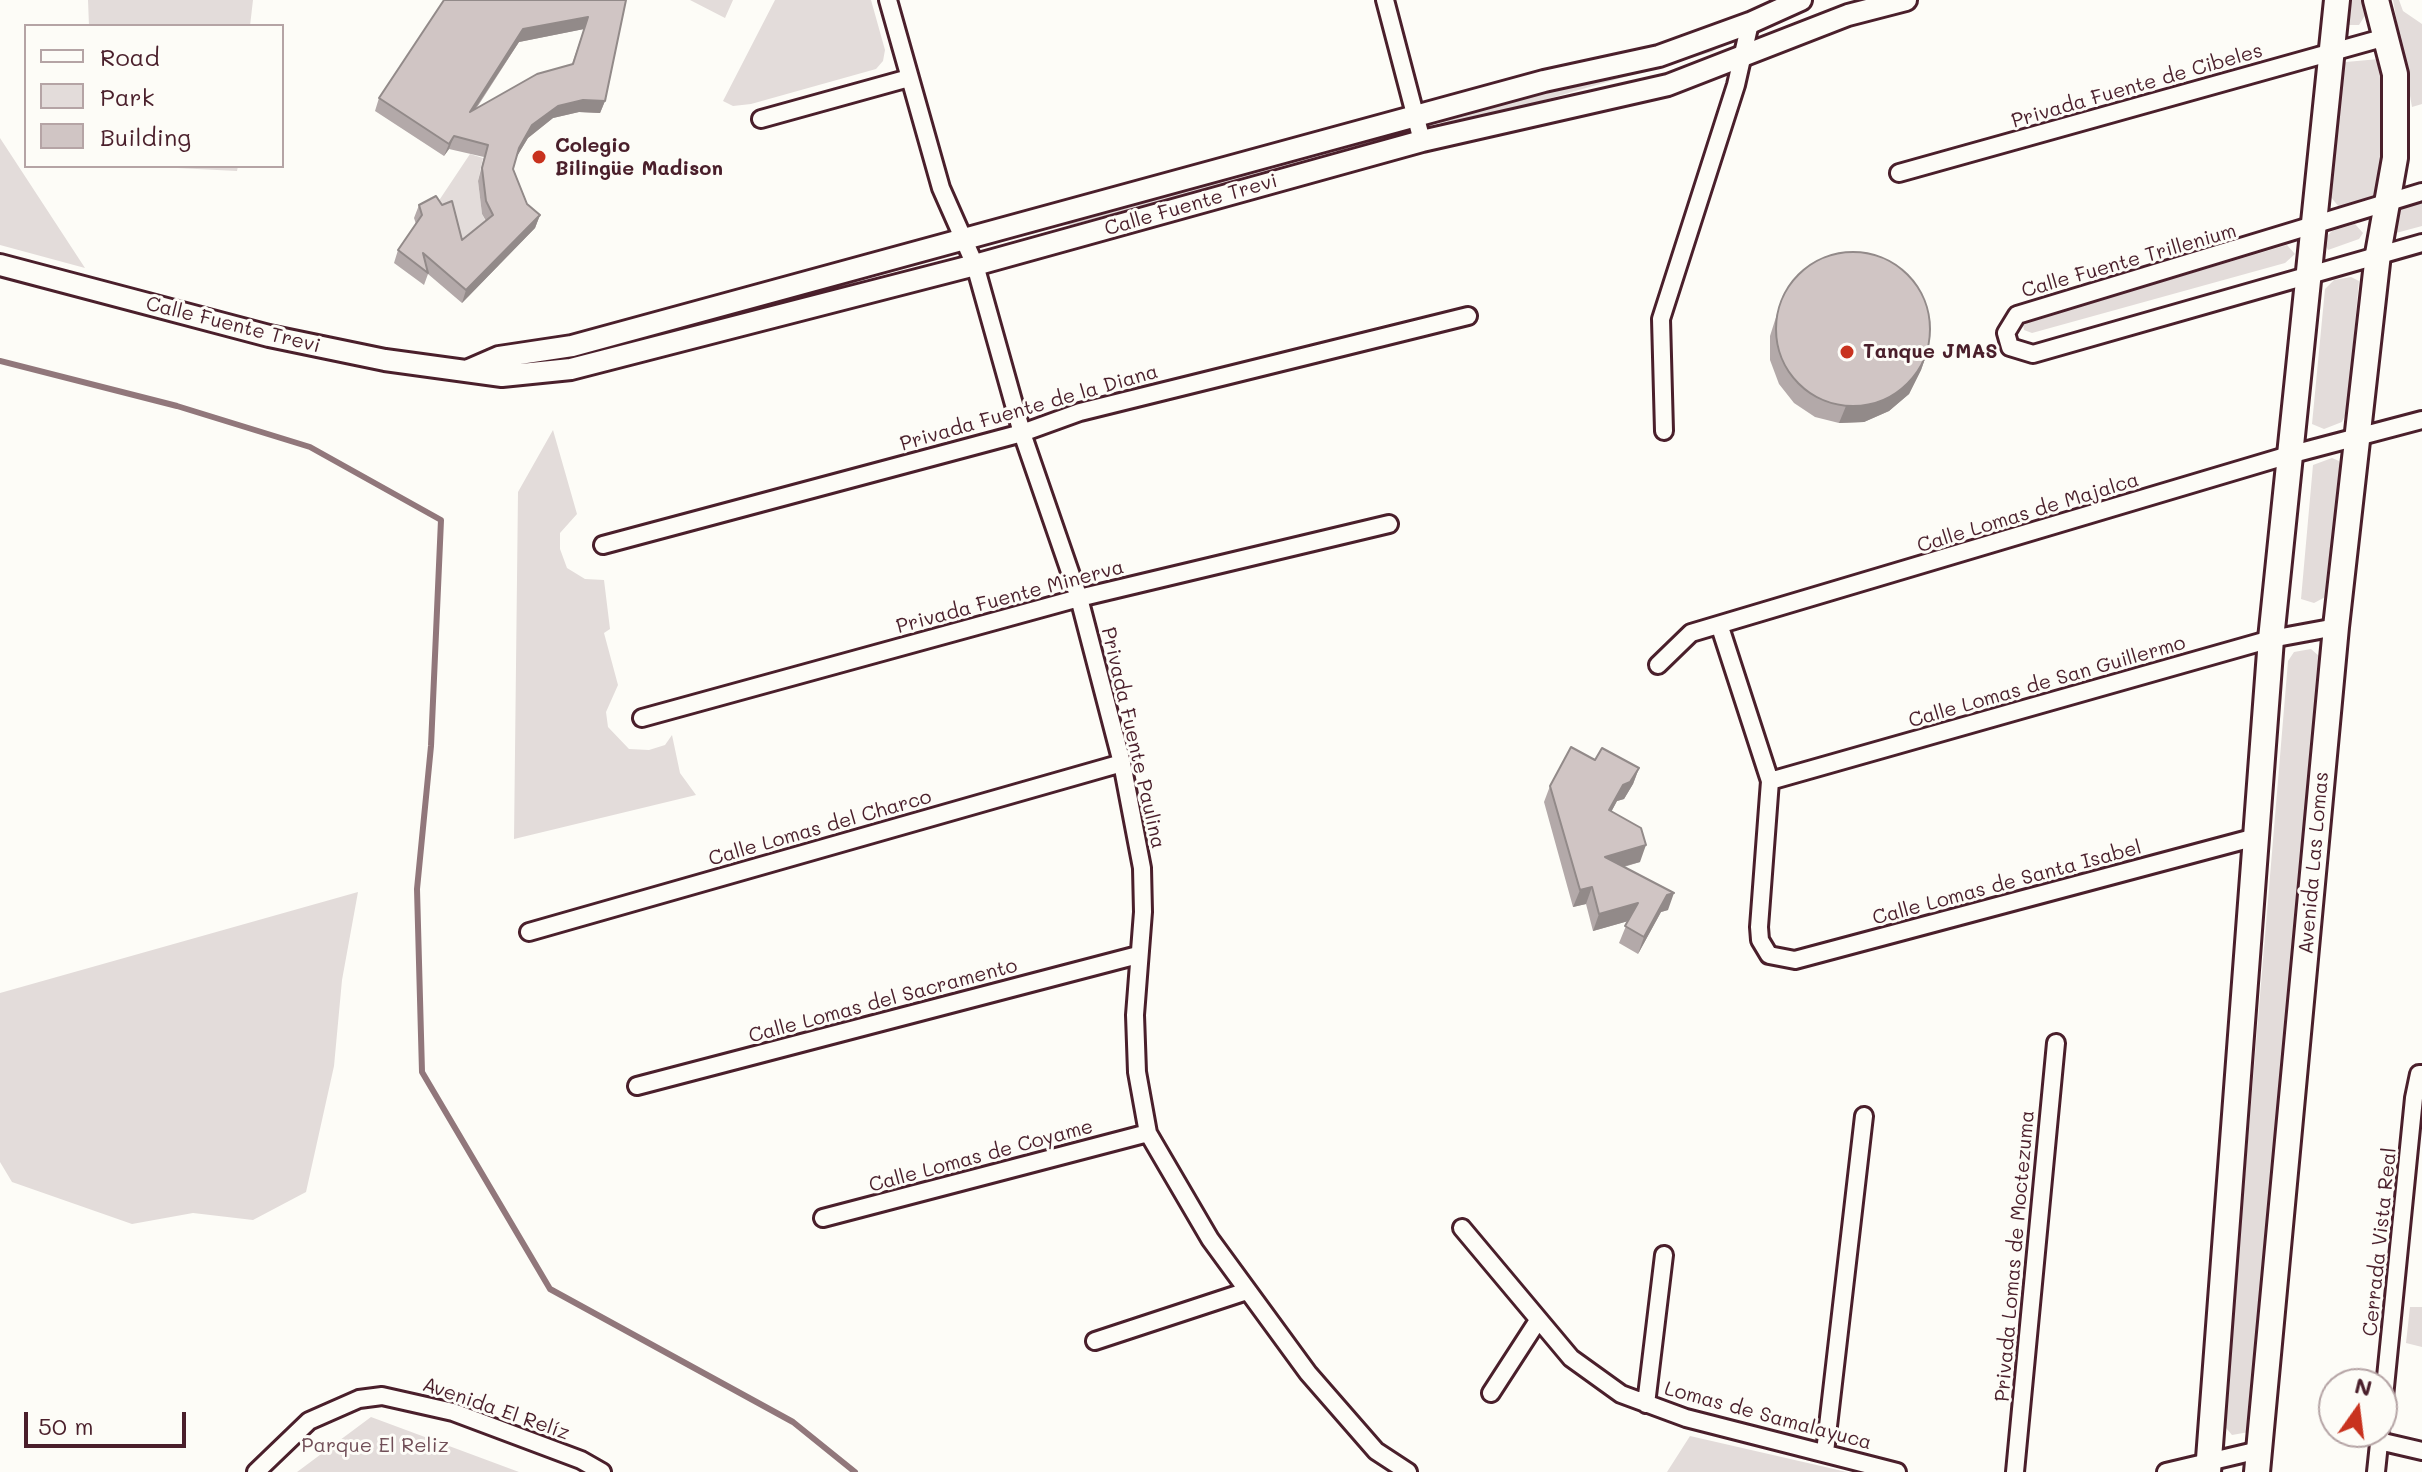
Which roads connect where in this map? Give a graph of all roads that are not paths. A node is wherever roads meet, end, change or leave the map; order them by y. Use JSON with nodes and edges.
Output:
{"nodes":[{"id":1,"x":888,"y":0,"type":"edge"},
{"id":2,"x":1385,"y":0,"type":"edge"},
{"id":3,"x":1801,"y":0,"type":"edge"},
{"id":4,"x":1906,"y":0,"type":"edge"},
{"id":5,"x":2337,"y":0,"type":"edge"},
{"id":6,"x":2376,"y":0,"type":"edge"},
{"id":7,"x":1750,"y":23,"type":"junction"},
{"id":8,"x":2386,"y":37,"type":"junction"},
{"id":9,"x":2331,"y":53,"type":"junction"},
{"id":10,"x":1743,"y":56,"type":"junction"},
{"id":11,"x":909,"y":78,"type":"junction"},
{"id":12,"x":1417,"y":116,"type":"junction"},
{"id":13,"x":761,"y":119,"type":"dead end"},
{"id":14,"x":1422,"y":141,"type":"junction"},
{"id":15,"x":1899,"y":173,"type":"dead end"},
{"id":16,"x":2422,"y":192,"type":"edge"},
{"id":17,"x":2387,"y":204,"type":"junction"},
{"id":18,"x":2312,"y":228,"type":"junction"},
{"id":19,"x":963,"y":237,"type":"junction"},
{"id":20,"x":2422,"y":243,"type":"edge"},
{"id":21,"x":2378,"y":254,"type":"junction"},
{"id":22,"x":0,"y":265,"type":"edge"},
{"id":23,"x":975,"y":265,"type":"junction"},
{"id":24,"x":2308,"y":273,"type":"junction"},
{"id":25,"x":1468,"y":316,"type":"dead end"},
{"id":26,"x":469,"y":370,"type":"junction"},
{"id":27,"x":2422,"y":420,"type":"edge"},
{"id":28,"x":1664,"y":431,"type":"dead end"},
{"id":29,"x":1022,"y":433,"type":"junction"},
{"id":30,"x":2357,"y":437,"type":"junction"},
{"id":31,"x":2289,"y":455,"type":"junction"},
{"id":32,"x":1389,"y":524,"type":"dead end"},
{"id":33,"x":603,"y":545,"type":"dead end"},
{"id":34,"x":1079,"y":598,"type":"junction"},
{"id":35,"x":1720,"y":627,"type":"junction"},
{"id":36,"x":2336,"y":627,"type":"junction"},
{"id":37,"x":2271,"y":639,"type":"junction"},
{"id":38,"x":1658,"y":665,"type":"dead end"},
{"id":39,"x":642,"y":718,"type":"dead end"},
{"id":40,"x":1122,"y":763,"type":"junction"},
{"id":41,"x":1770,"y":781,"type":"junction"},
{"id":42,"x":2256,"y":837,"type":"junction"},
{"id":43,"x":529,"y":932,"type":"dead end"},
{"id":44,"x":1138,"y":955,"type":"junction"},
{"id":45,"x":2056,"y":1043,"type":"dead end"},
{"id":46,"x":2422,"y":1074,"type":"edge"},
{"id":47,"x":637,"y":1086,"type":"dead end"},
{"id":48,"x":1864,"y":1116,"type":"dead end"},
{"id":49,"x":1148,"y":1133,"type":"junction"},
{"id":50,"x":823,"y":1218,"type":"dead end"},
{"id":51,"x":1462,"y":1228,"type":"dead end"},
{"id":52,"x":1664,"y":1255,"type":"dead end"},
{"id":53,"x":1247,"y":1291,"type":"junction"},
{"id":54,"x":1537,"y":1322,"type":"junction"},
{"id":55,"x":1095,"y":1341,"type":"dead end"},
{"id":56,"x":2387,"y":1368,"type":"edge"},
{"id":57,"x":1491,"y":1393,"type":"dead end"},
{"id":58,"x":1646,"y":1404,"type":"junction"},
{"id":59,"x":2398,"y":1443,"type":"edge"},
{"id":60,"x":2379,"y":1448,"type":"edge"},
{"id":61,"x":2422,"y":1451,"type":"edge"},
{"id":62,"x":1825,"y":1452,"type":"junction"},
{"id":63,"x":2258,"y":1461,"type":"edge"},
{"id":64,"x":2208,"y":1467,"type":"edge"},
{"id":65,"x":256,"y":1472,"type":"edge"},
{"id":66,"x":602,"y":1472,"type":"edge"},
{"id":67,"x":1408,"y":1472,"type":"edge"},
{"id":68,"x":1897,"y":1472,"type":"edge"},
{"id":69,"x":2015,"y":1472,"type":"edge"},
{"id":70,"x":2166,"y":1472,"type":"edge"},
{"id":71,"x":2376,"y":1472,"type":"edge"}],
"edges":[{"from":1,"to":11,"type":"street","name":"Privada Fuente Paulina"},
{"from":2,"to":12,"type":"street"},
{"from":3,"to":7,"type":"street","name":"Calle Fuente Trevi"},
{"from":4,"to":10,"type":"street","name":"Calle Fuente Trevi"},
{"from":5,"to":9,"type":"main road"},
{"from":6,"to":8,"type":"main road","name":"Avenida Las Lomas"},
{"from":7,"to":10,"type":"street"},
{"from":7,"to":12,"type":"street","name":"Calle Fuente Trevi"},
{"from":8,"to":9,"type":"street","name":"Privada Fuente de Cibeles"},
{"from":8,"to":17,"type":"main road","name":"Avenida Las Lomas"},
{"from":9,"to":15,"type":"street","name":"Privada Fuente de Cibeles"},
{"from":9,"to":18,"type":"main road"},
{"from":10,"to":14,"type":"street","name":"Calle Fuente Trevi"},
{"from":10,"to":28,"type":"street"},
{"from":11,"to":13,"type":"street"},
{"from":11,"to":19,"type":"street","name":"Privada Fuente Paulina"},
{"from":12,"to":14,"type":"street"},
{"from":12,"to":19,"type":"street","name":"Calle Fuente Trevi"},
{"from":14,"to":23,"type":"street","name":"Calle Fuente Trevi"},
{"from":16,"to":17,"type":"street","name":"Calle Fuente Trillenium"},
{"from":17,"to":18,"type":"street","name":"Calle Fuente Trillenium"},
{"from":17,"to":21,"type":"main road","name":"Avenida Las Lomas"},
{"from":18,"to":24,"type":"main road"},
{"from":18,"to":24,"type":"street","name":"Calle Fuente Trillenium"},
{"from":19,"to":23,"type":"street","name":"Privada Fuente Paulina"},
{"from":19,"to":26,"type":"street","name":"Calle Fuente Trevi"},
{"from":20,"to":21,"type":"street","name":"Calle Fuente Trillenium"},
{"from":21,"to":24,"type":"street","name":"Calle Fuente Trillenium"},
{"from":21,"to":30,"type":"main road","name":"Avenida Las Lomas"},
{"from":22,"to":26,"type":"street","name":"Calle Fuente Trevi"},
{"from":23,"to":26,"type":"street","name":"Calle Fuente Trevi"},
{"from":23,"to":29,"type":"street","name":"Privada Fuente Paulina"},
{"from":24,"to":31,"type":"main road"},
{"from":25,"to":29,"type":"street","name":"Privada Fuente de la Diana"},
{"from":27,"to":30,"type":"street","name":"Calle Lomas de Majalca"},
{"from":29,"to":33,"type":"street","name":"Privada Fuente de la Diana"},
{"from":29,"to":34,"type":"street","name":"Privada Fuente Paulina"},
{"from":30,"to":31,"type":"street","name":"Calle Lomas de Majalca"},
{"from":30,"to":36,"type":"main road","name":"Avenida Las Lomas"},
{"from":31,"to":35,"type":"street","name":"Calle Lomas de Majalca"},
{"from":31,"to":37,"type":"main road"},
{"from":32,"to":34,"type":"street","name":"Privada Fuente Minerva"},
{"from":34,"to":39,"type":"street","name":"Privada Fuente Minerva"},
{"from":34,"to":40,"type":"street","name":"Privada Fuente Paulina"},
{"from":35,"to":38,"type":"street","name":"Calle Lomas de Majalca"},
{"from":35,"to":41,"type":"street"},
{"from":36,"to":37,"type":"street","name":"Calle Lomas de San Guillermo"},
{"from":36,"to":63,"type":"main road","name":"Avenida Las Lomas"},
{"from":37,"to":41,"type":"street","name":"Calle Lomas de San Guillermo"},
{"from":37,"to":42,"type":"main road"},
{"from":40,"to":43,"type":"street","name":"Calle Lomas del Charco"},
{"from":40,"to":44,"type":"street","name":"Privada Fuente Paulina"},
{"from":41,"to":42,"type":"street","name":"Calle Lomas de Santa Isabel"},
{"from":42,"to":64,"type":"main road"},
{"from":44,"to":47,"type":"street","name":"Calle Lomas del Sacramento"},
{"from":44,"to":49,"type":"street","name":"Privada Fuente Paulina"},
{"from":45,"to":69,"type":"street","name":"Privada Lomas de Moctezuma"},
{"from":46,"to":56,"type":"street","name":"Cerrada Vista Real"},
{"from":48,"to":62,"type":"street"},
{"from":49,"to":50,"type":"street","name":"Calle Lomas de Coyame"},
{"from":49,"to":53,"type":"street","name":"Privada Fuente Paulina"},
{"from":51,"to":54,"type":"street","name":"Lomas de Samalayuca"},
{"from":52,"to":58,"type":"street"},
{"from":53,"to":55,"type":"street"},
{"from":53,"to":67,"type":"street","name":"Privada Fuente Paulina"},
{"from":54,"to":57,"type":"street"},
{"from":54,"to":58,"type":"street","name":"Lomas de Samalayuca"},
{"from":58,"to":62,"type":"street","name":"Lomas de Samalayuca"},
{"from":59,"to":61,"type":"street"},
{"from":60,"to":71,"type":"street"},
{"from":62,"to":68,"type":"street","name":"Lomas de Samalayuca"},
{"from":63,"to":64,"type":"street"},
{"from":64,"to":70,"type":"street"},
{"from":65,"to":66,"type":"street","name":"Avenida El Relíz"}]}
